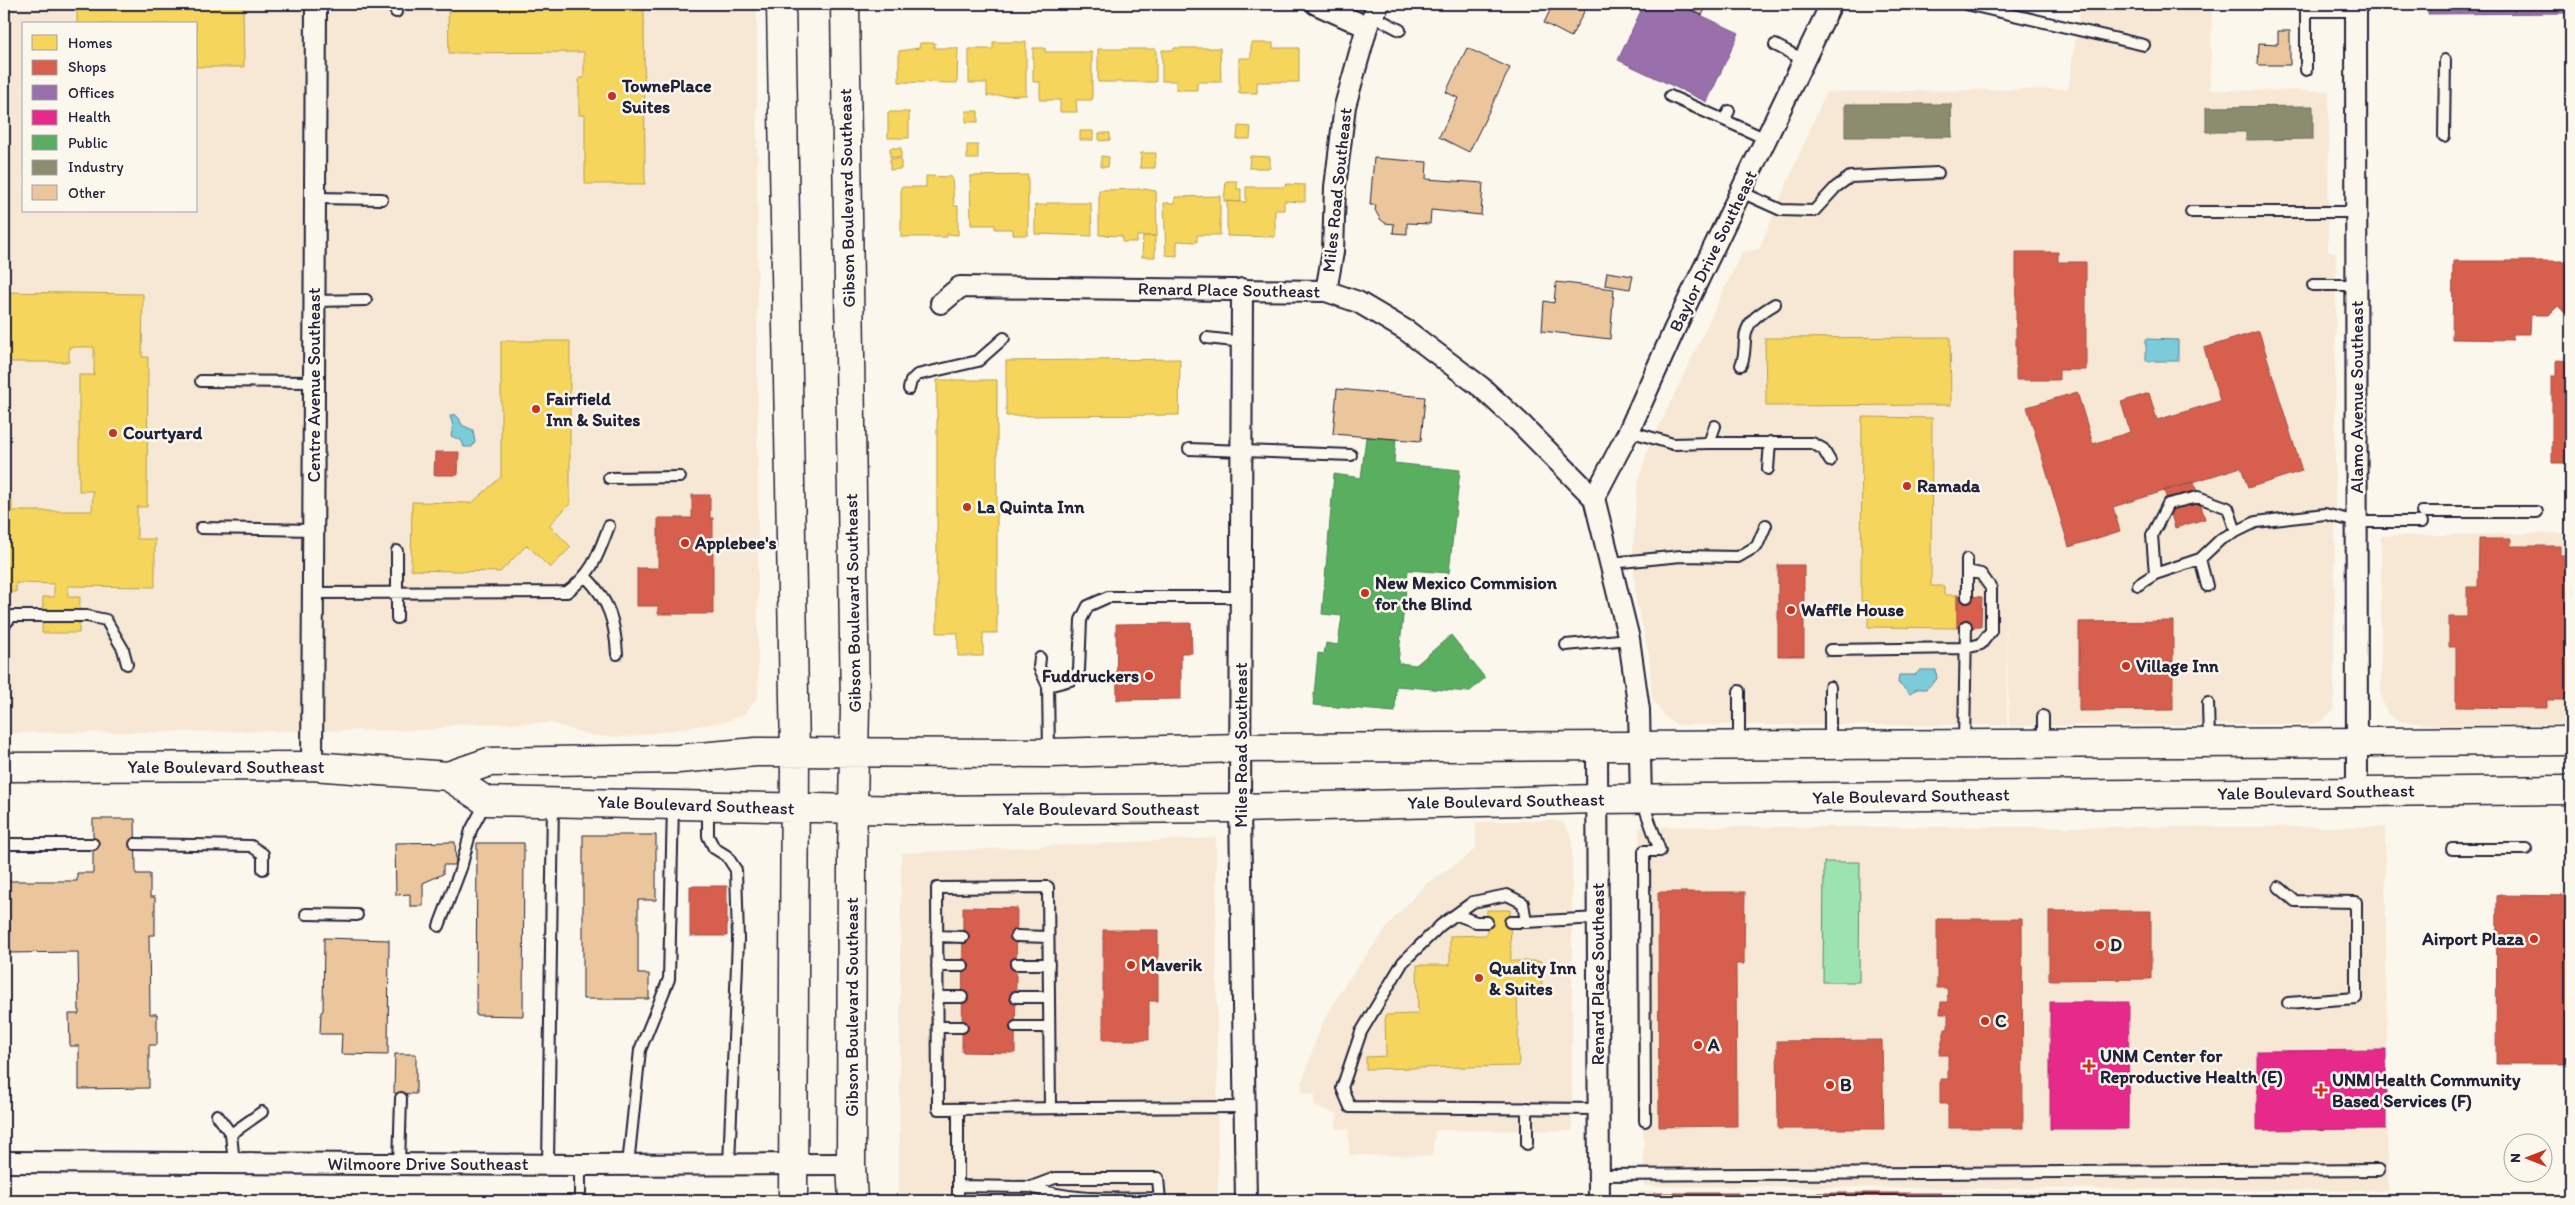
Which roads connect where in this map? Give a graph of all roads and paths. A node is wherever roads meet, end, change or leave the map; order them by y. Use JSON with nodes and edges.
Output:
{"nodes":[{"id":1,"x":316,"y":4,"type":"edge"},
{"id":2,"x":781,"y":4,"type":"edge"},
{"id":3,"x":844,"y":4,"type":"edge"},
{"id":4,"x":1316,"y":4,"type":"edge"},
{"id":5,"x":1831,"y":4,"type":"edge"},
{"id":6,"x":1966,"y":4,"type":"edge"},
{"id":7,"x":2356,"y":7,"type":"edge"},
{"id":8,"x":1373,"y":16,"type":"edge"},
{"id":9,"x":1400,"y":30,"type":"dead end"},
{"id":10,"x":1775,"y":45,"type":"dead end"},
{"id":11,"x":2144,"y":45,"type":"dead end"},
{"id":12,"x":1804,"y":60,"type":"junction"},
{"id":13,"x":2445,"y":60,"type":"dead end"},
{"id":14,"x":2306,"y":70,"type":"dead end"},
{"id":15,"x":1670,"y":96,"type":"dead end"},
{"id":16,"x":2444,"y":136,"type":"dead end"},
{"id":17,"x":1766,"y":139,"type":"junction"},
{"id":18,"x":1938,"y":173,"type":"dead end"},
{"id":19,"x":1741,"y":192,"type":"junction"},
{"id":20,"x":315,"y":198,"type":"junction"},
{"id":21,"x":382,"y":199,"type":"dead end"},
{"id":22,"x":2192,"y":212,"type":"dead end"},
{"id":23,"x":2357,"y":212,"type":"junction"},
{"id":24,"x":2313,"y":285,"type":"dead end"},
{"id":25,"x":2357,"y":285,"type":"junction"},
{"id":26,"x":1242,"y":289,"type":"junction"},
{"id":27,"x":1326,"y":291,"type":"junction"},
{"id":28,"x":366,"y":300,"type":"dead end"},
{"id":29,"x":315,"y":301,"type":"junction"},
{"id":30,"x":941,"y":303,"type":"dead end"},
{"id":31,"x":1775,"y":304,"type":"dead end"},
{"id":32,"x":1004,"y":338,"type":"dead end"},
{"id":33,"x":1207,"y":338,"type":"dead end"},
{"id":34,"x":1243,"y":342,"type":"junction"},
{"id":35,"x":1741,"y":364,"type":"dead end"},
{"id":36,"x":201,"y":381,"type":"dead end"},
{"id":37,"x":314,"y":382,"type":"junction"},
{"id":38,"x":909,"y":389,"type":"dead end"},
{"id":39,"x":1715,"y":426,"type":"dead end"},
{"id":40,"x":1629,"y":431,"type":"junction"},
{"id":41,"x":1770,"y":442,"type":"junction"},
{"id":42,"x":1708,"y":443,"type":"junction"},
{"id":43,"x":1189,"y":449,"type":"dead end"},
{"id":44,"x":1242,"y":450,"type":"junction"},
{"id":45,"x":1352,"y":454,"type":"dead end"},
{"id":46,"x":1830,"y":461,"type":"dead end"},
{"id":47,"x":1768,"y":469,"type":"dead end"},
{"id":48,"x":680,"y":477,"type":"dead end"},
{"id":49,"x":609,"y":478,"type":"dead end"},
{"id":50,"x":1594,"y":498,"type":"junction"},
{"id":51,"x":2537,"y":512,"type":"dead end"},
{"id":52,"x":2357,"y":522,"type":"junction"},
{"id":53,"x":1766,"y":524,"type":"dead end"},
{"id":54,"x":609,"y":526,"type":"dead end"},
{"id":55,"x":201,"y":528,"type":"dead end"},
{"id":56,"x":313,"y":530,"type":"junction"},
{"id":57,"x":2236,"y":532,"type":"junction"},
{"id":58,"x":396,"y":551,"type":"dead end"},
{"id":59,"x":1967,"y":559,"type":"dead end"},
{"id":60,"x":2200,"y":559,"type":"junction"},
{"id":61,"x":1611,"y":563,"type":"junction"},
{"id":62,"x":1967,"y":572,"type":"junction"},
{"id":63,"x":2155,"y":574,"type":"junction"},
{"id":64,"x":586,"y":577,"type":"junction"},
{"id":65,"x":2138,"y":585,"type":"dead end"},
{"id":66,"x":2207,"y":586,"type":"dead end"},
{"id":67,"x":312,"y":593,"type":"junction"},
{"id":68,"x":396,"y":593,"type":"junction"},
{"id":69,"x":1967,"y":596,"type":"dead end"},
{"id":70,"x":1242,"y":597,"type":"junction"},
{"id":71,"x":396,"y":618,"type":"dead end"},
{"id":72,"x":4,"y":624,"type":"edge"},
{"id":73,"x":1966,"y":626,"type":"dead end"},
{"id":74,"x":1629,"y":639,"type":"junction"},
{"id":75,"x":1566,"y":645,"type":"dead end"},
{"id":76,"x":1966,"y":648,"type":"junction"},
{"id":77,"x":1830,"y":650,"type":"dead end"},
{"id":78,"x":617,"y":654,"type":"dead end"},
{"id":79,"x":1040,"y":658,"type":"dead end"},
{"id":80,"x":127,"y":664,"type":"dead end"},
{"id":81,"x":1048,"y":686,"type":"junction"},
{"id":82,"x":1830,"y":687,"type":"dead end"},
{"id":83,"x":1739,"y":691,"type":"dead end"},
{"id":84,"x":2208,"y":702,"type":"dead end"},
{"id":85,"x":2571,"y":741,"type":"edge"},
{"id":86,"x":2209,"y":743,"type":"junction"},
{"id":87,"x":2357,"y":743,"type":"junction"},
{"id":88,"x":1964,"y":744,"type":"junction"},
{"id":89,"x":1830,"y":745,"type":"junction"},
{"id":90,"x":1597,"y":746,"type":"junction"},
{"id":91,"x":1739,"y":746,"type":"junction"},
{"id":92,"x":1642,"y":747,"type":"junction"},
{"id":93,"x":1241,"y":748,"type":"junction"},
{"id":94,"x":795,"y":752,"type":"junction"},
{"id":95,"x":854,"y":752,"type":"junction"},
{"id":96,"x":1049,"y":753,"type":"junction"},
{"id":97,"x":312,"y":766,"type":"junction"},
{"id":98,"x":4,"y":767,"type":"edge"},
{"id":99,"x":448,"y":776,"type":"junction"},
{"id":100,"x":2571,"y":790,"type":"edge"},
{"id":101,"x":2357,"y":791,"type":"junction"},
{"id":102,"x":1597,"y":799,"type":"junction"},
{"id":103,"x":1641,"y":799,"type":"junction"},
{"id":104,"x":486,"y":801,"type":"junction"},
{"id":105,"x":553,"y":802,"type":"junction"},
{"id":106,"x":673,"y":804,"type":"junction"},
{"id":107,"x":708,"y":805,"type":"junction"},
{"id":108,"x":795,"y":808,"type":"junction"},
{"id":109,"x":1240,"y":808,"type":"junction"},
{"id":110,"x":854,"y":809,"type":"junction"},
{"id":111,"x":4,"y":844,"type":"edge"},
{"id":112,"x":93,"y":844,"type":"dead end"},
{"id":113,"x":135,"y":844,"type":"dead end"},
{"id":114,"x":2452,"y":849,"type":"dead end"},
{"id":115,"x":2526,"y":849,"type":"dead end"},
{"id":116,"x":262,"y":869,"type":"dead end"},
{"id":117,"x":2279,"y":887,"type":"dead end"},
{"id":118,"x":306,"y":914,"type":"dead end"},
{"id":119,"x":358,"y":915,"type":"dead end"},
{"id":120,"x":1456,"y":915,"type":"junction"},
{"id":121,"x":1598,"y":918,"type":"junction"},
{"id":122,"x":1487,"y":922,"type":"dead end"},
{"id":123,"x":1510,"y":922,"type":"dead end"},
{"id":124,"x":1526,"y":922,"type":"junction"},
{"id":125,"x":439,"y":926,"type":"dead end"},
{"id":126,"x":937,"y":936,"type":"junction"},
{"id":127,"x":1016,"y":936,"type":"dead end"},
{"id":128,"x":963,"y":937,"type":"dead end"},
{"id":129,"x":1048,"y":937,"type":"junction"},
{"id":130,"x":1016,"y":964,"type":"dead end"},
{"id":131,"x":1049,"y":964,"type":"junction"},
{"id":132,"x":937,"y":966,"type":"junction"},
{"id":133,"x":963,"y":966,"type":"dead end"},
{"id":134,"x":962,"y":997,"type":"dead end"},
{"id":135,"x":1016,"y":997,"type":"dead end"},
{"id":136,"x":1049,"y":997,"type":"junction"},
{"id":137,"x":937,"y":998,"type":"junction"},
{"id":138,"x":2288,"y":1003,"type":"dead end"},
{"id":139,"x":938,"y":1027,"type":"junction"},
{"id":140,"x":962,"y":1027,"type":"dead end"},
{"id":141,"x":1016,"y":1027,"type":"dead end"},
{"id":142,"x":1049,"y":1027,"type":"junction"},
{"id":143,"x":401,"y":1098,"type":"dead end"},
{"id":144,"x":1244,"y":1107,"type":"junction"},
{"id":145,"x":1050,"y":1108,"type":"junction"},
{"id":146,"x":1527,"y":1108,"type":"junction"},
{"id":147,"x":958,"y":1109,"type":"junction"},
{"id":148,"x":1599,"y":1109,"type":"junction"},
{"id":149,"x":262,"y":1112,"type":"dead end"},
{"id":150,"x":217,"y":1115,"type":"dead end"},
{"id":151,"x":1645,"y":1122,"type":"dead end"},
{"id":152,"x":231,"y":1134,"type":"junction"},
{"id":153,"x":1527,"y":1144,"type":"dead end"},
{"id":154,"x":4,"y":1162,"type":"edge"},
{"id":155,"x":234,"y":1163,"type":"junction"},
{"id":156,"x":399,"y":1164,"type":"junction"},
{"id":157,"x":730,"y":1164,"type":"junction"},
{"id":158,"x":793,"y":1164,"type":"junction"},
{"id":159,"x":851,"y":1164,"type":"junction"},
{"id":160,"x":548,"y":1165,"type":"junction"},
{"id":161,"x":580,"y":1165,"type":"junction"},
{"id":162,"x":628,"y":1165,"type":"junction"},
{"id":163,"x":2379,"y":1170,"type":"dead end"},
{"id":164,"x":1599,"y":1175,"type":"junction"},
{"id":165,"x":958,"y":1186,"type":"junction"},
{"id":166,"x":1031,"y":1187,"type":"junction"},
{"id":167,"x":1159,"y":1200,"type":"edge"},
{"id":168,"x":580,"y":1201,"type":"edge"},
{"id":169,"x":793,"y":1201,"type":"edge"},
{"id":170,"x":854,"y":1201,"type":"edge"},
{"id":171,"x":958,"y":1201,"type":"edge"},
{"id":172,"x":1246,"y":1201,"type":"edge"},
{"id":173,"x":1599,"y":1201,"type":"edge"}],
"edges":[{"from":1,"to":20,"type":"street","name":"Centre Avenue Southeast"},
{"from":2,"to":94,"type":"main road"},
{"from":3,"to":95,"type":"main road","name":"Gibson Boulevard Southeast"},
{"from":4,"to":8,"type":"street"},
{"from":5,"to":12,"type":"street","name":"Baylor Drive Southeast"},
{"from":6,"to":11,"type":"lane"},
{"from":7,"to":14,"type":"lane"},
{"from":7,"to":23,"type":"street","name":"Alamo Avenue Southeast"},
{"from":8,"to":9,"type":"lane"},
{"from":8,"to":27,"type":"street","name":"Miles Road Southeast"},
{"from":10,"to":12,"type":"lane"},
{"from":12,"to":17,"type":"street","name":"Baylor Drive Southeast"},
{"from":13,"to":16,"type":"lane"},
{"from":15,"to":17,"type":"lane"},
{"from":17,"to":19,"type":"street","name":"Baylor Drive Southeast"},
{"from":18,"to":19,"type":"lane"},
{"from":19,"to":40,"type":"street","name":"Baylor Drive Southeast"},
{"from":20,"to":21,"type":"lane"},
{"from":20,"to":29,"type":"street","name":"Centre Avenue Southeast"},
{"from":22,"to":23,"type":"lane"},
{"from":23,"to":25,"type":"street","name":"Alamo Avenue Southeast"},
{"from":24,"to":25,"type":"lane"},
{"from":25,"to":52,"type":"street","name":"Alamo Avenue Southeast"},
{"from":26,"to":27,"type":"street","name":"Renard Place Southeast"},
{"from":26,"to":30,"type":"street","name":"Renard Place Southeast"},
{"from":26,"to":34,"type":"street","name":"Miles Road Southeast"},
{"from":27,"to":50,"type":"street","name":"Renard Place Southeast"},
{"from":28,"to":29,"type":"lane"},
{"from":29,"to":37,"type":"street","name":"Centre Avenue Southeast"},
{"from":31,"to":35,"type":"lane"},
{"from":32,"to":38,"type":"lane"},
{"from":33,"to":34,"type":"lane"},
{"from":34,"to":44,"type":"street","name":"Miles Road Southeast"},
{"from":36,"to":37,"type":"lane"},
{"from":37,"to":56,"type":"street","name":"Centre Avenue Southeast"},
{"from":39,"to":42,"type":"lane"},
{"from":40,"to":42,"type":"lane"},
{"from":40,"to":50,"type":"street","name":"Baylor Drive Southeast"},
{"from":41,"to":42,"type":"lane"},
{"from":41,"to":46,"type":"lane"},
{"from":41,"to":47,"type":"lane"},
{"from":43,"to":44,"type":"lane"},
{"from":44,"to":45,"type":"lane"},
{"from":44,"to":70,"type":"street","name":"Miles Road Southeast"},
{"from":48,"to":49,"type":"lane"},
{"from":50,"to":61,"type":"street","name":"Renard Place Southeast"},
{"from":51,"to":52,"type":"lane"},
{"from":52,"to":57,"type":"lane"},
{"from":52,"to":87,"type":"street","name":"Alamo Avenue Southeast"},
{"from":53,"to":61,"type":"lane"},
{"from":54,"to":64,"type":"lane"},
{"from":55,"to":56,"type":"lane"},
{"from":56,"to":67,"type":"street","name":"Centre Avenue Southeast"},
{"from":57,"to":60,"type":"lane"},
{"from":57,"to":63,"type":"lane"},
{"from":58,"to":68,"type":"lane"},
{"from":59,"to":62,"type":"lane"},
{"from":60,"to":63,"type":"lane"},
{"from":60,"to":66,"type":"lane"},
{"from":61,"to":74,"type":"street","name":"Renard Place Southeast"},
{"from":62,"to":69,"type":"lane"},
{"from":62,"to":76,"type":"lane"},
{"from":63,"to":65,"type":"lane"},
{"from":64,"to":68,"type":"lane"},
{"from":64,"to":78,"type":"lane"},
{"from":67,"to":68,"type":"lane"},
{"from":67,"to":97,"type":"street","name":"Centre Avenue Southeast"},
{"from":68,"to":71,"type":"lane"},
{"from":70,"to":81,"type":"lane"},
{"from":70,"to":93,"type":"street","name":"Miles Road Southeast"},
{"from":72,"to":80,"type":"lane"},
{"from":73,"to":76,"type":"lane"},
{"from":74,"to":75,"type":"lane"},
{"from":74,"to":92,"type":"street","name":"Renard Place Southeast"},
{"from":76,"to":77,"type":"lane"},
{"from":76,"to":88,"type":"lane"},
{"from":79,"to":81,"type":"lane"},
{"from":81,"to":96,"type":"lane"},
{"from":82,"to":89,"type":"lane"},
{"from":83,"to":91,"type":"lane"},
{"from":84,"to":86,"type":"lane"},
{"from":85,"to":87,"type":"main road","name":"Yale Boulevard Southeast"},
{"from":86,"to":87,"type":"main road","name":"Yale Boulevard Southeast"},
{"from":86,"to":88,"type":"main road","name":"Yale Boulevard Southeast"},
{"from":87,"to":101,"type":"street","name":"Alamo Avenue Southeast"},
{"from":88,"to":89,"type":"main road","name":"Yale Boulevard Southeast"},
{"from":89,"to":91,"type":"main road","name":"Yale Boulevard Southeast"},
{"from":90,"to":92,"type":"main road","name":"Yale Boulevard Southeast"},
{"from":90,"to":93,"type":"main road","name":"Yale Boulevard Southeast"},
{"from":90,"to":102,"type":"street","name":"Renard Place Southeast"},
{"from":91,"to":92,"type":"main road","name":"Yale Boulevard Southeast"},
{"from":92,"to":103,"type":"street","name":"Renard Place Southeast"},
{"from":93,"to":96,"type":"main road","name":"Yale Boulevard Southeast"},
{"from":93,"to":109,"type":"street","name":"Miles Road Southeast"},
{"from":94,"to":95,"type":"main road","name":"Yale Boulevard Southeast"},
{"from":94,"to":99,"type":"main road","name":"Yale Boulevard Southeast"},
{"from":94,"to":108,"type":"main road"},
{"from":95,"to":96,"type":"main road","name":"Yale Boulevard Southeast"},
{"from":95,"to":110,"type":"main road","name":"Gibson Boulevard Southeast"},
{"from":97,"to":98,"type":"main road","name":"Yale Boulevard Southeast"},
{"from":97,"to":99,"type":"main road","name":"Yale Boulevard Southeast"},
{"from":99,"to":104,"type":"main road","name":"Yale Boulevard Southeast"},
{"from":100,"to":101,"type":"main road","name":"Yale Boulevard Southeast"},
{"from":101,"to":103,"type":"main road","name":"Yale Boulevard Southeast"},
{"from":102,"to":103,"type":"main road","name":"Yale Boulevard Southeast"},
{"from":102,"to":109,"type":"main road","name":"Yale Boulevard Southeast"},
{"from":102,"to":121,"type":"street","name":"Renard Place Southeast"},
{"from":103,"to":151,"type":"lane"},
{"from":104,"to":105,"type":"main road","name":"Yale Boulevard Southeast"},
{"from":104,"to":125,"type":"lane"},
{"from":105,"to":106,"type":"main road","name":"Yale Boulevard Southeast"},
{"from":105,"to":160,"type":"lane"},
{"from":106,"to":107,"type":"main road","name":"Yale Boulevard Southeast"},
{"from":106,"to":162,"type":"lane"},
{"from":107,"to":108,"type":"main road","name":"Yale Boulevard Southeast"},
{"from":107,"to":157,"type":"lane"},
{"from":108,"to":110,"type":"main road","name":"Yale Boulevard Southeast"},
{"from":108,"to":158,"type":"main road"},
{"from":109,"to":110,"type":"main road","name":"Yale Boulevard Southeast"},
{"from":109,"to":144,"type":"street","name":"Miles Road Southeast"},
{"from":110,"to":159,"type":"main road","name":"Gibson Boulevard Southeast"},
{"from":111,"to":112,"type":"lane"},
{"from":113,"to":116,"type":"lane"},
{"from":114,"to":115,"type":"lane"},
{"from":117,"to":138,"type":"lane"},
{"from":118,"to":119,"type":"lane"},
{"from":120,"to":122,"type":"lane"},
{"from":120,"to":124,"type":"lane"},
{"from":120,"to":146,"type":"lane"},
{"from":121,"to":124,"type":"lane"},
{"from":121,"to":148,"type":"street","name":"Renard Place Southeast"},
{"from":123,"to":124,"type":"lane"},
{"from":126,"to":128,"type":"lane"},
{"from":126,"to":129,"type":"lane"},
{"from":126,"to":132,"type":"lane"},
{"from":127,"to":129,"type":"lane"},
{"from":129,"to":131,"type":"lane"},
{"from":130,"to":131,"type":"lane"},
{"from":131,"to":136,"type":"lane"},
{"from":132,"to":133,"type":"lane"},
{"from":132,"to":137,"type":"lane"},
{"from":134,"to":137,"type":"lane"},
{"from":135,"to":136,"type":"lane"},
{"from":136,"to":142,"type":"lane"},
{"from":137,"to":139,"type":"lane"},
{"from":139,"to":140,"type":"lane"},
{"from":139,"to":147,"type":"lane"},
{"from":141,"to":142,"type":"lane"},
{"from":142,"to":145,"type":"lane"},
{"from":143,"to":156,"type":"lane"},
{"from":144,"to":145,"type":"lane"},
{"from":144,"to":172,"type":"street","name":"Miles Road Southeast"},
{"from":145,"to":147,"type":"lane"},
{"from":146,"to":148,"type":"lane"},
{"from":146,"to":153,"type":"lane"},
{"from":147,"to":165,"type":"lane"},
{"from":148,"to":164,"type":"street","name":"Renard Place Southeast"},
{"from":149,"to":152,"type":"lane"},
{"from":150,"to":152,"type":"lane"},
{"from":152,"to":155,"type":"lane"},
{"from":154,"to":155,"type":"street","name":"Wilmoore Drive Southeast"},
{"from":155,"to":156,"type":"street","name":"Wilmoore Drive Southeast"},
{"from":156,"to":160,"type":"street","name":"Wilmoore Drive Southeast"},
{"from":157,"to":158,"type":"street","name":"Wilmoore Drive Southeast"},
{"from":157,"to":162,"type":"street","name":"Wilmoore Drive Southeast"},
{"from":158,"to":159,"type":"street","name":"Wilmoore Drive Southeast"},
{"from":158,"to":169,"type":"main road"},
{"from":159,"to":170,"type":"main road","name":"Gibson Boulevard Southeast"},
{"from":160,"to":161,"type":"street","name":"Wilmoore Drive Southeast"},
{"from":161,"to":162,"type":"street","name":"Wilmoore Drive Southeast"},
{"from":161,"to":168,"type":"lane"},
{"from":163,"to":164,"type":"lane"},
{"from":164,"to":173,"type":"street","name":"Renard Place Southeast"},
{"from":165,"to":166,"type":"lane"},
{"from":165,"to":171,"type":"lane"},
{"from":166,"to":167,"type":"lane"},
{"from":166,"to":167,"type":"lane"}]}
